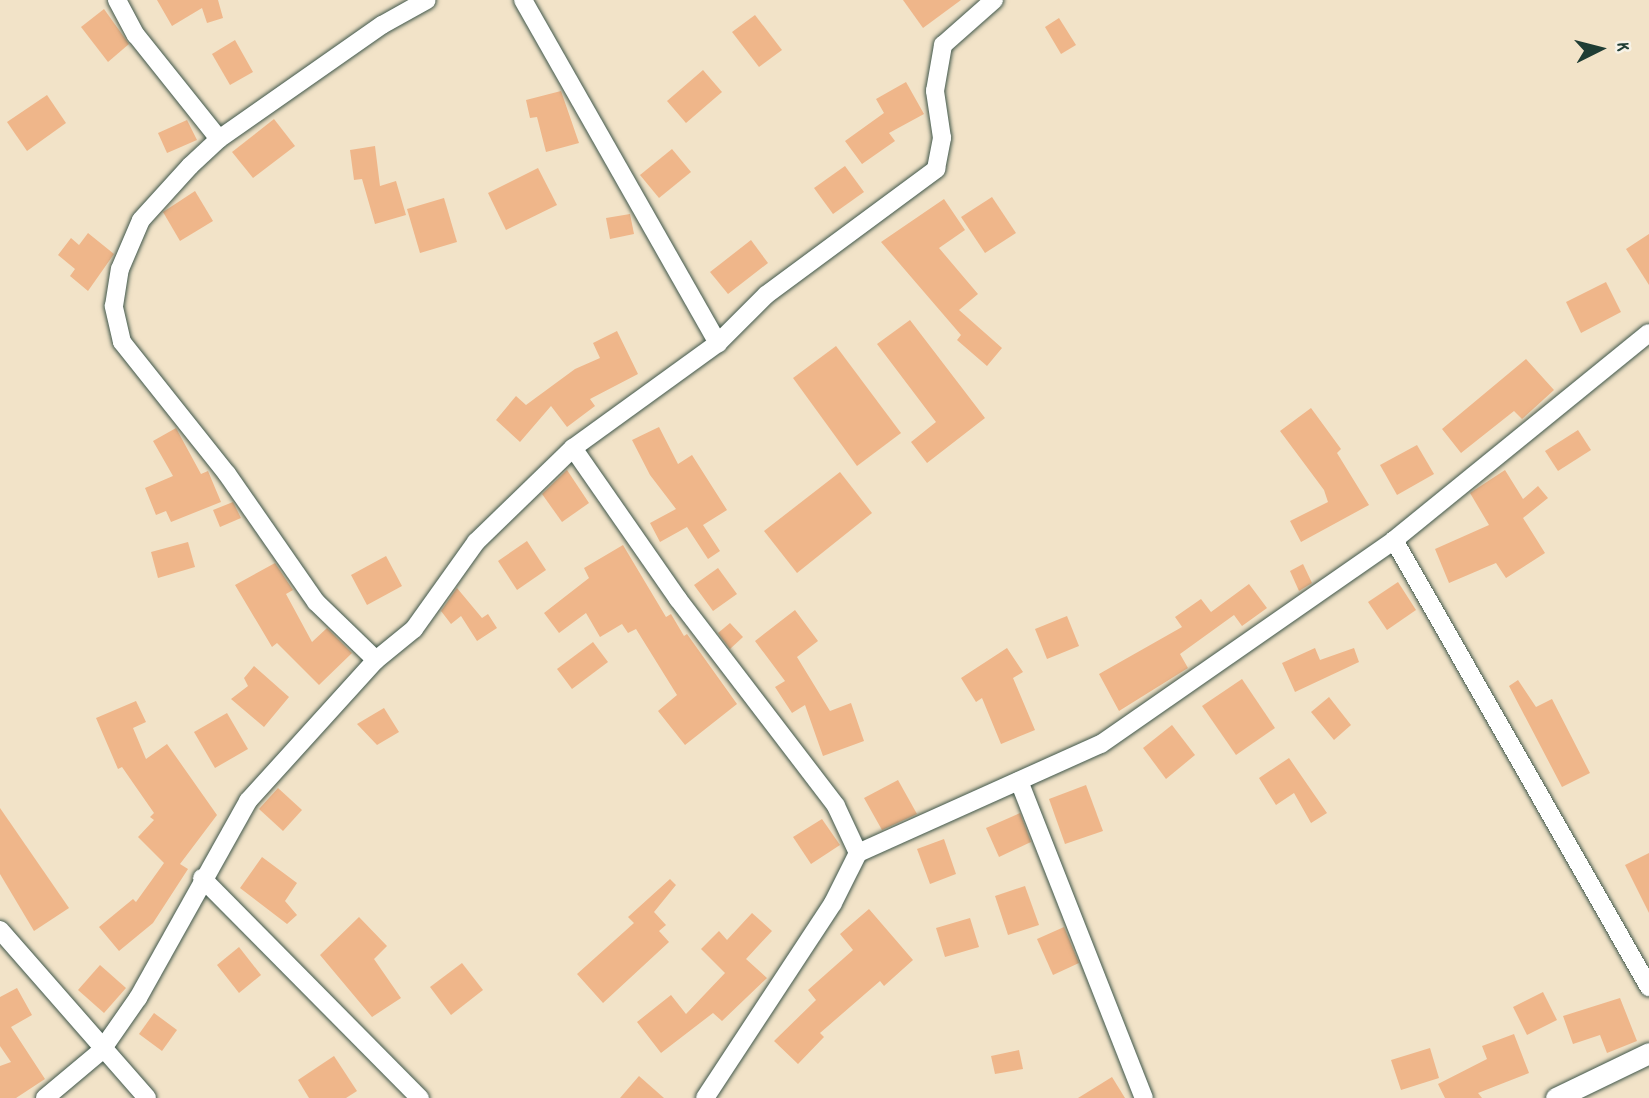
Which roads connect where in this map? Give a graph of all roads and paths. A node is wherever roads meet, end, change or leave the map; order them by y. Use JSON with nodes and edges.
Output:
{"nodes":[{"id":1,"x":117,"y":0,"type":"edge"},
{"id":2,"x":427,"y":0,"type":"edge"},
{"id":3,"x":523,"y":0,"type":"edge"},
{"id":4,"x":994,"y":0,"type":"edge"},
{"id":5,"x":219,"y":139,"type":"junction"},
{"id":6,"x":1649,"y":334,"type":"edge"},
{"id":7,"x":718,"y":343,"type":"junction"},
{"id":8,"x":573,"y":448,"type":"junction"},
{"id":9,"x":1394,"y":540,"type":"junction"},
{"id":10,"x":376,"y":660,"type":"junction"},
{"id":11,"x":1019,"y":781,"type":"junction"},
{"id":12,"x":858,"y":853,"type":"junction"},
{"id":13,"x":202,"y":878,"type":"junction"},
{"id":14,"x":0,"y":930,"type":"edge"},
{"id":15,"x":1649,"y":987,"type":"edge"},
{"id":16,"x":101,"y":1051,"type":"junction"},
{"id":17,"x":1649,"y":1053,"type":"edge"},
{"id":18,"x":45,"y":1098,"type":"edge"},
{"id":19,"x":147,"y":1098,"type":"edge"},
{"id":20,"x":420,"y":1098,"type":"edge"},
{"id":21,"x":705,"y":1098,"type":"edge"},
{"id":22,"x":1144,"y":1098,"type":"edge"},
{"id":23,"x":1556,"y":1098,"type":"edge"}],
"edges":[{"from":1,"to":5,"type":"street"},
{"from":2,"to":5,"type":"street"},
{"from":3,"to":7,"type":"street"},
{"from":4,"to":7,"type":"street"},
{"from":5,"to":10,"type":"street"},
{"from":6,"to":9,"type":"street"},
{"from":7,"to":8,"type":"street"},
{"from":8,"to":10,"type":"street"},
{"from":8,"to":12,"type":"street"},
{"from":9,"to":11,"type":"street"},
{"from":9,"to":15,"type":"street"},
{"from":10,"to":13,"type":"street"},
{"from":11,"to":12,"type":"street"},
{"from":11,"to":22,"type":"street"},
{"from":12,"to":21,"type":"street"},
{"from":13,"to":16,"type":"street"},
{"from":13,"to":20,"type":"street"},
{"from":14,"to":16,"type":"street"},
{"from":16,"to":18,"type":"street"},
{"from":16,"to":19,"type":"street"},
{"from":17,"to":23,"type":"street"}]}
